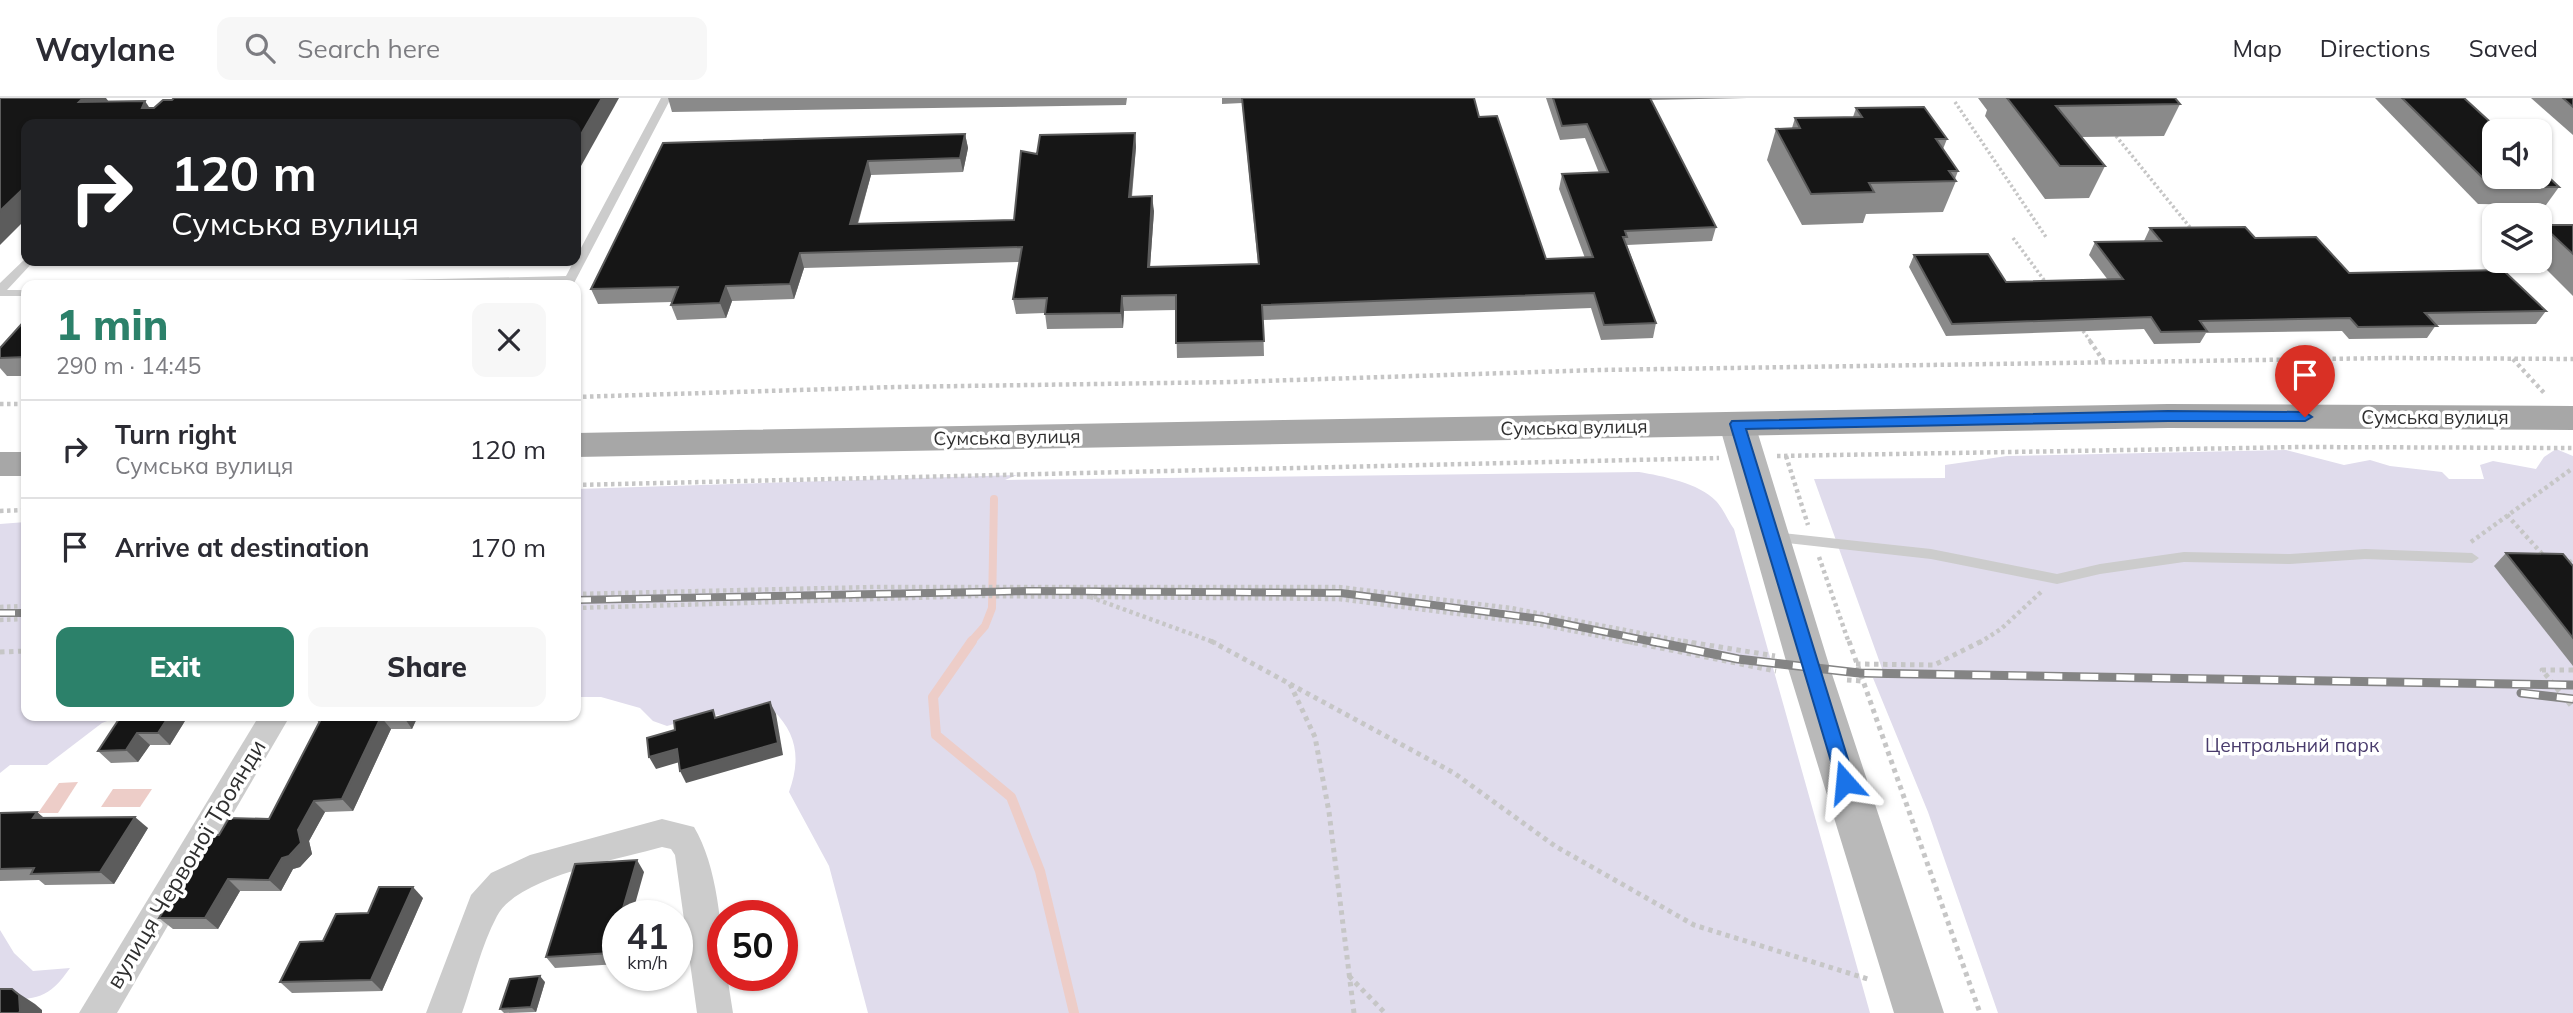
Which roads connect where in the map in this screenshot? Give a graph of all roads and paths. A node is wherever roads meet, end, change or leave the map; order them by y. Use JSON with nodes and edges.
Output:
{"nodes":[{"id":1,"x":666,"y":98,"type":"edge"},
{"id":2,"x":1955,"y":103,"type":"dead end"},
{"id":3,"x":2116,"y":136,"type":"edge"},
{"id":4,"x":2196,"y":234,"type":"edge"},
{"id":5,"x":2046,"y":237,"type":"dead end"},
{"id":6,"x":2013,"y":238,"type":"dead end"},
{"id":7,"x":581,"y":259,"type":"edge"},
{"id":8,"x":24,"y":266,"type":"edge"},
{"id":9,"x":0,"y":292,"type":"edge"},
{"id":10,"x":21,"y":293,"type":"edge"},
{"id":11,"x":2053,"y":293,"type":"edge"},
{"id":12,"x":2083,"y":331,"type":"edge"},
{"id":13,"x":2513,"y":359,"type":"junction"},
{"id":14,"x":2573,"y":359,"type":"edge"},
{"id":15,"x":2105,"y":363,"type":"junction"},
{"id":16,"x":2545,"y":394,"type":"dead end"},
{"id":17,"x":581,"y":397,"type":"edge"},
{"id":18,"x":0,"y":404,"type":"edge"},
{"id":19,"x":21,"y":404,"type":"edge"},
{"id":20,"x":2573,"y":418,"type":"edge"},
{"id":21,"x":1743,"y":441,"type":"junction"},
{"id":22,"x":581,"y":445,"type":"edge"},
{"id":23,"x":2573,"y":448,"type":"edge"},
{"id":24,"x":1786,"y":456,"type":"junction"},
{"id":25,"x":0,"y":464,"type":"edge"},
{"id":26,"x":21,"y":464,"type":"edge"},
{"id":27,"x":2573,"y":468,"type":"edge"},
{"id":28,"x":581,"y":485,"type":"edge"},
{"id":29,"x":21,"y":510,"type":"edge"},
{"id":30,"x":0,"y":511,"type":"edge"},
{"id":31,"x":2507,"y":515,"type":"junction"},
{"id":32,"x":1771,"y":536,"type":"junction"},
{"id":33,"x":1813,"y":540,"type":"junction"},
{"id":34,"x":2472,"y":558,"type":"joint"},
{"id":35,"x":2533,"y":558,"type":"edge"},
{"id":36,"x":2545,"y":558,"type":"junction"},
{"id":37,"x":2570,"y":558,"type":"edge"},
{"id":38,"x":2573,"y":565,"type":"edge"},
{"id":39,"x":2057,"y":579,"type":"junction"},
{"id":40,"x":581,"y":594,"type":"edge"},
{"id":41,"x":1087,"y":596,"type":"junction"},
{"id":42,"x":21,"y":606,"type":"edge"},
{"id":43,"x":0,"y":607,"type":"edge"},
{"id":44,"x":581,"y":608,"type":"edge"},
{"id":45,"x":21,"y":619,"type":"edge"},
{"id":46,"x":0,"y":620,"type":"edge"},
{"id":47,"x":21,"y":651,"type":"edge"},
{"id":48,"x":0,"y":652,"type":"edge"},
{"id":49,"x":1776,"y":656,"type":"dead end"},
{"id":50,"x":1856,"y":664,"type":"junction"},
{"id":51,"x":2573,"y":670,"type":"edge"},
{"id":52,"x":1779,"y":672,"type":"dead end"},
{"id":53,"x":1290,"y":684,"type":"junction"},
{"id":54,"x":2573,"y":708,"type":"edge"},
{"id":55,"x":272,"y":721,"type":"edge"},
{"id":56,"x":1349,"y":975,"type":"junction"},
{"id":57,"x":1916,"y":1003,"type":"edge"},
{"id":58,"x":97,"y":1013,"type":"edge"},
{"id":59,"x":444,"y":1013,"type":"edge"},
{"id":60,"x":715,"y":1013,"type":"edge"},
{"id":61,"x":1354,"y":1013,"type":"edge"},
{"id":62,"x":1385,"y":1013,"type":"edge"},
{"id":63,"x":1980,"y":1013,"type":"edge"}],
"edges":[{"from":1,"to":7,"type":"lane"},
{"from":2,"to":5,"type":"path"},
{"from":3,"to":4,"type":"path"},
{"from":6,"to":11,"type":"path"},
{"from":8,"to":9,"type":"lane"},
{"from":9,"to":10,"type":"lane"},
{"from":12,"to":15,"type":"path"},
{"from":13,"to":14,"type":"path"},
{"from":13,"to":15,"type":"path"},
{"from":13,"to":16,"type":"path"},
{"from":15,"to":17,"type":"path"},
{"from":18,"to":19,"type":"path"},
{"from":20,"to":21,"type":"main road","name":"Сумська вулиця"},
{"from":21,"to":22,"type":"main road","name":"Сумська вулиця"},
{"from":21,"to":24,"type":"path"},
{"from":21,"to":28,"type":"path"},
{"from":21,"to":32,"type":"main road"},
{"from":23,"to":24,"type":"path"},
{"from":24,"to":33,"type":"path"},
{"from":25,"to":26,"type":"main road"},
{"from":27,"to":31,"type":"path"},
{"from":29,"to":30,"type":"path"},
{"from":31,"to":34,"type":"path"},
{"from":31,"to":36,"type":"path"},
{"from":32,"to":33,"type":"lane"},
{"from":32,"to":57,"type":"main road"},
{"from":33,"to":39,"type":"lane"},
{"from":33,"to":50,"type":"path"},
{"from":34,"to":39,"type":"lane"},
{"from":35,"to":36,"type":"path"},
{"from":36,"to":37,"type":"path"},
{"from":37,"to":38,"type":"path"},
{"from":39,"to":50,"type":"path"},
{"from":40,"to":49,"type":"path"},
{"from":41,"to":44,"type":"path"},
{"from":41,"to":52,"type":"path"},
{"from":41,"to":53,"type":"path"},
{"from":42,"to":43,"type":"path"},
{"from":45,"to":46,"type":"path"},
{"from":47,"to":48,"type":"path"},
{"from":50,"to":63,"type":"path"},
{"from":51,"to":54,"type":"path"},
{"from":53,"to":56,"type":"path"},
{"from":53,"to":57,"type":"path"},
{"from":55,"to":58,"type":"street","name":"вулиця Червоної Троянди"},
{"from":56,"to":61,"type":"path"},
{"from":56,"to":62,"type":"path"},
{"from":59,"to":60,"type":"street"}]}
